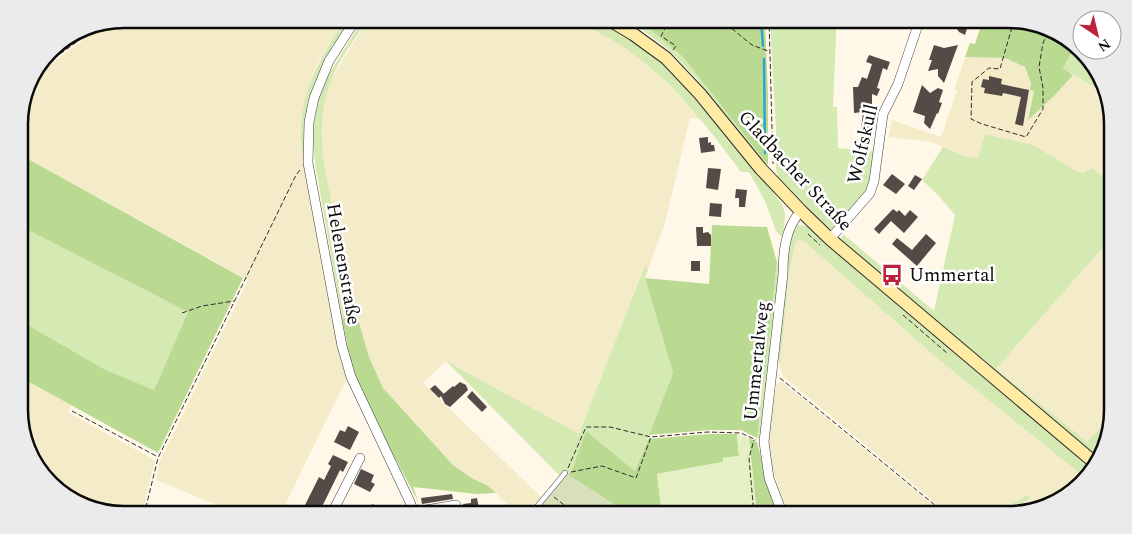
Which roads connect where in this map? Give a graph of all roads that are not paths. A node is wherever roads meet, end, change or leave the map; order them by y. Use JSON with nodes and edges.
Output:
{"nodes":[{"id":1,"x":350,"y":28,"type":"edge"},
{"id":2,"x":623,"y":28,"type":"edge"},
{"id":3,"x":917,"y":28,"type":"edge"},
{"id":4,"x":801,"y":211,"type":"junction"},
{"id":5,"x":830,"y":240,"type":"junction"},
{"id":6,"x":360,"y":458,"type":"dead end"},
{"id":7,"x":1091,"y":460,"type":"edge"},
{"id":8,"x":566,"y":473,"type":"road end"},
{"id":9,"x":338,"y":506,"type":"edge"},
{"id":10,"x":410,"y":506,"type":"edge"},
{"id":11,"x":537,"y":506,"type":"edge"},
{"id":12,"x":780,"y":506,"type":"edge"}],
"edges":[{"from":1,"to":10,"type":"street","name":"Helenenstraße"},
{"from":2,"to":4,"type":"main road","name":"Gladbacher Straße"},
{"from":3,"to":5,"type":"street","name":"Wolfskull"},
{"from":4,"to":5,"type":"main road","name":"Gladbacher Straße"},
{"from":4,"to":12,"type":"street","name":"Ummertalweg"},
{"from":5,"to":7,"type":"main road","name":"Gladbacher Straße"},
{"from":6,"to":9,"type":"street"},
{"from":8,"to":11,"type":"lane"}]}
